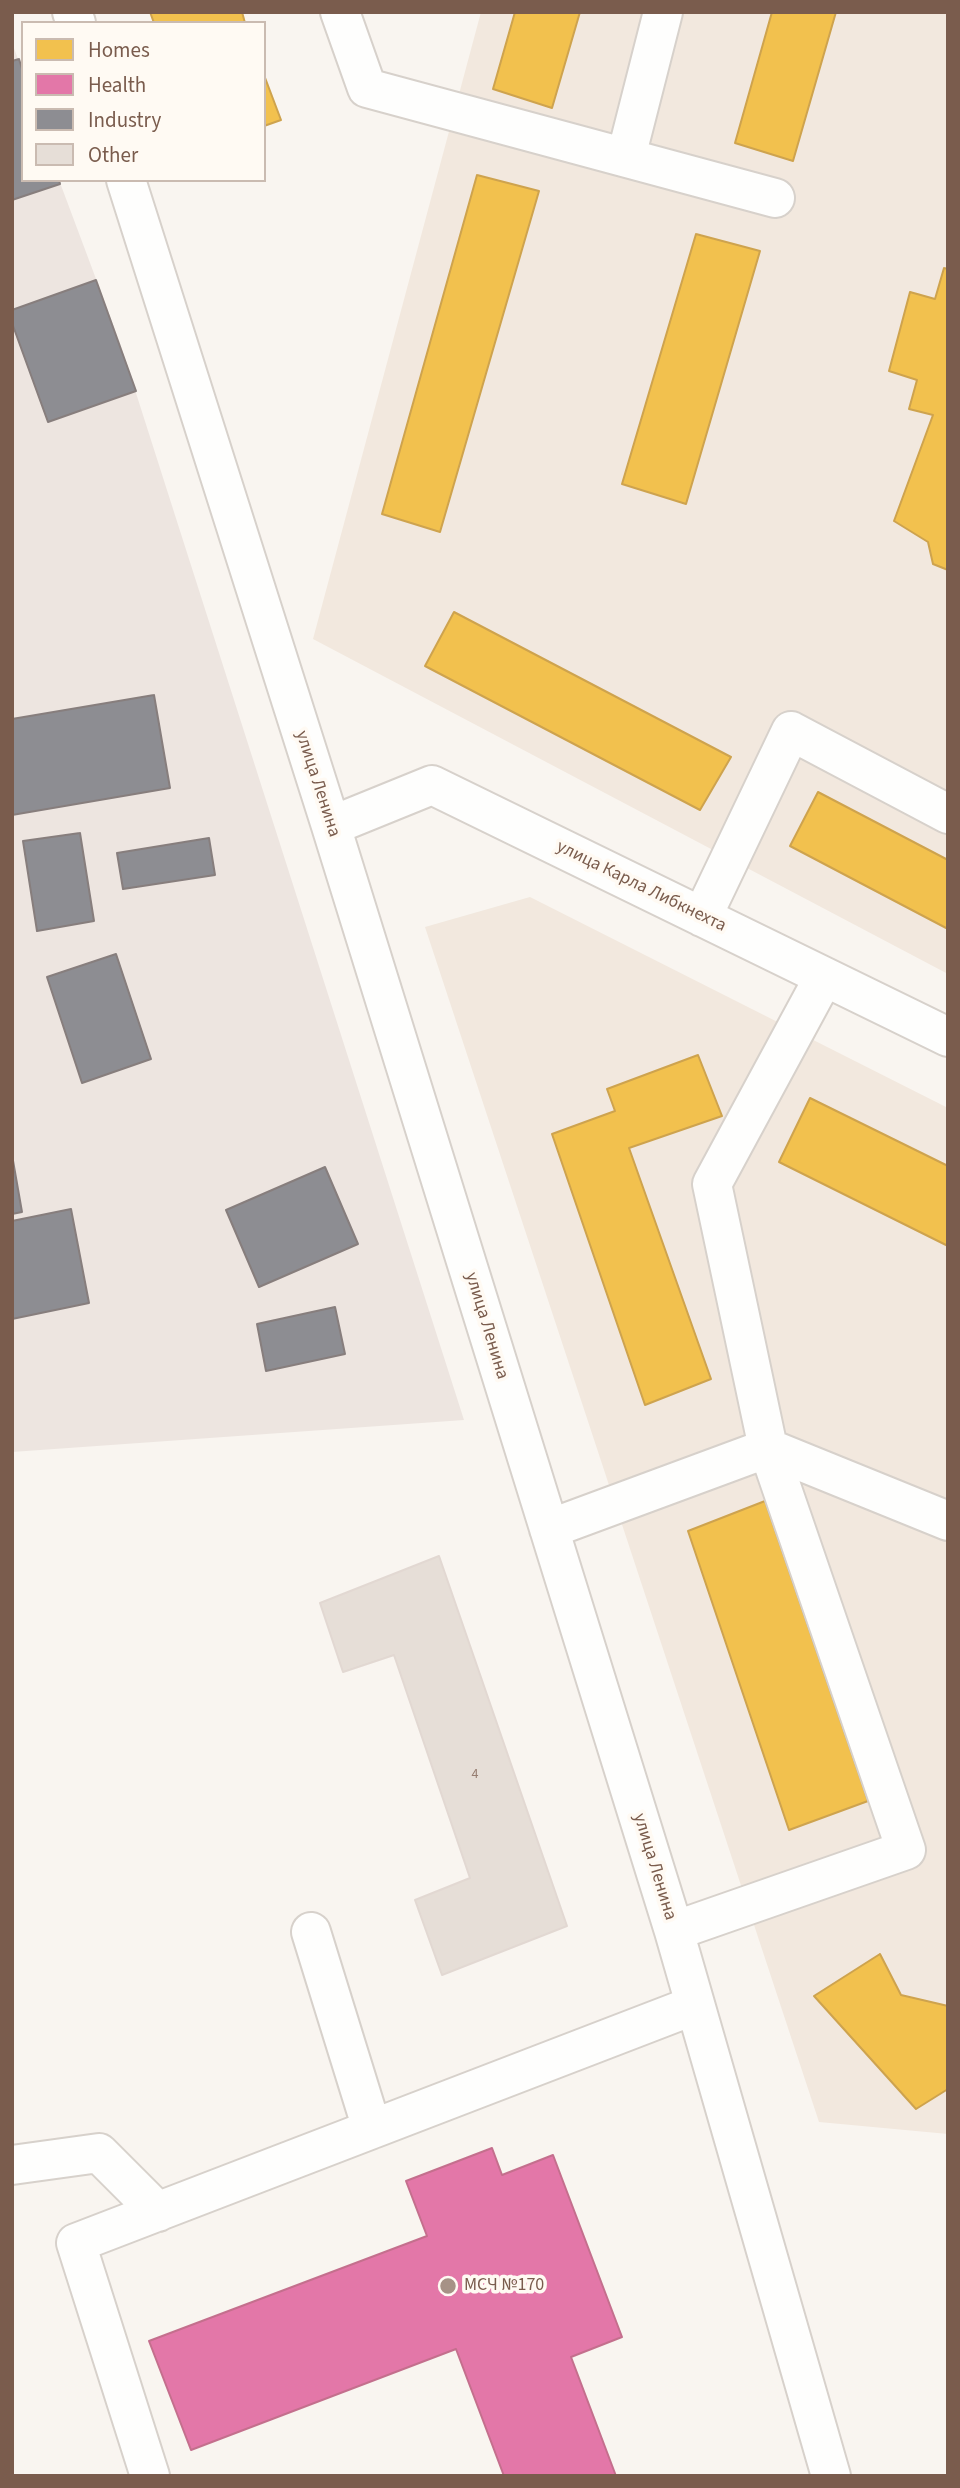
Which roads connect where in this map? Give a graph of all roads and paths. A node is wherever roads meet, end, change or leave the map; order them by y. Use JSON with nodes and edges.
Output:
{"nodes":[{"id":1,"x":340,"y":12,"type":"edge"},
{"id":2,"x":663,"y":12,"type":"edge"},
{"id":3,"x":626,"y":157,"type":"junction"},
{"id":4,"x":127,"y":182,"type":"edge"},
{"id":5,"x":775,"y":198,"type":"dead end"},
{"id":6,"x":948,"y":814,"type":"edge"},
{"id":7,"x":331,"y":826,"type":"junction"},
{"id":8,"x":702,"y":917,"type":"junction"},
{"id":9,"x":824,"y":977,"type":"junction"},
{"id":10,"x":948,"y":1037,"type":"edge"},
{"id":11,"x":768,"y":1448,"type":"junction"},
{"id":12,"x":948,"y":1521,"type":"edge"},
{"id":13,"x":549,"y":1529,"type":"junction"},
{"id":14,"x":674,"y":1931,"type":"junction"},
{"id":15,"x":312,"y":1932,"type":"dead end"},
{"id":16,"x":695,"y":2005,"type":"junction"},
{"id":17,"x":372,"y":2129,"type":"junction"},
{"id":18,"x":12,"y":2165,"type":"edge"},
{"id":19,"x":158,"y":2212,"type":"junction"},
{"id":20,"x":150,"y":2476,"type":"edge"},
{"id":21,"x":831,"y":2476,"type":"edge"}],
"edges":[{"from":1,"to":3,"type":"street"},
{"from":2,"to":3,"type":"street"},
{"from":3,"to":5,"type":"street"},
{"from":4,"to":7,"type":"street","name":"улица Ленина"},
{"from":6,"to":8,"type":"street"},
{"from":7,"to":8,"type":"street","name":"улица Карла Либкнехта"},
{"from":7,"to":13,"type":"street","name":"улица Ленина"},
{"from":8,"to":9,"type":"street","name":"улица Карла Либкнехта"},
{"from":9,"to":10,"type":"street","name":"улица Карла Либкнехта"},
{"from":9,"to":11,"type":"street"},
{"from":11,"to":12,"type":"street"},
{"from":11,"to":13,"type":"street"},
{"from":11,"to":14,"type":"street"},
{"from":13,"to":14,"type":"street","name":"улица Ленина"},
{"from":14,"to":16,"type":"street","name":"улица Ленина"},
{"from":15,"to":17,"type":"street"},
{"from":16,"to":17,"type":"street"},
{"from":16,"to":21,"type":"street","name":"улица Ленина"},
{"from":17,"to":19,"type":"street"},
{"from":18,"to":19,"type":"street"},
{"from":19,"to":20,"type":"street"}]}
